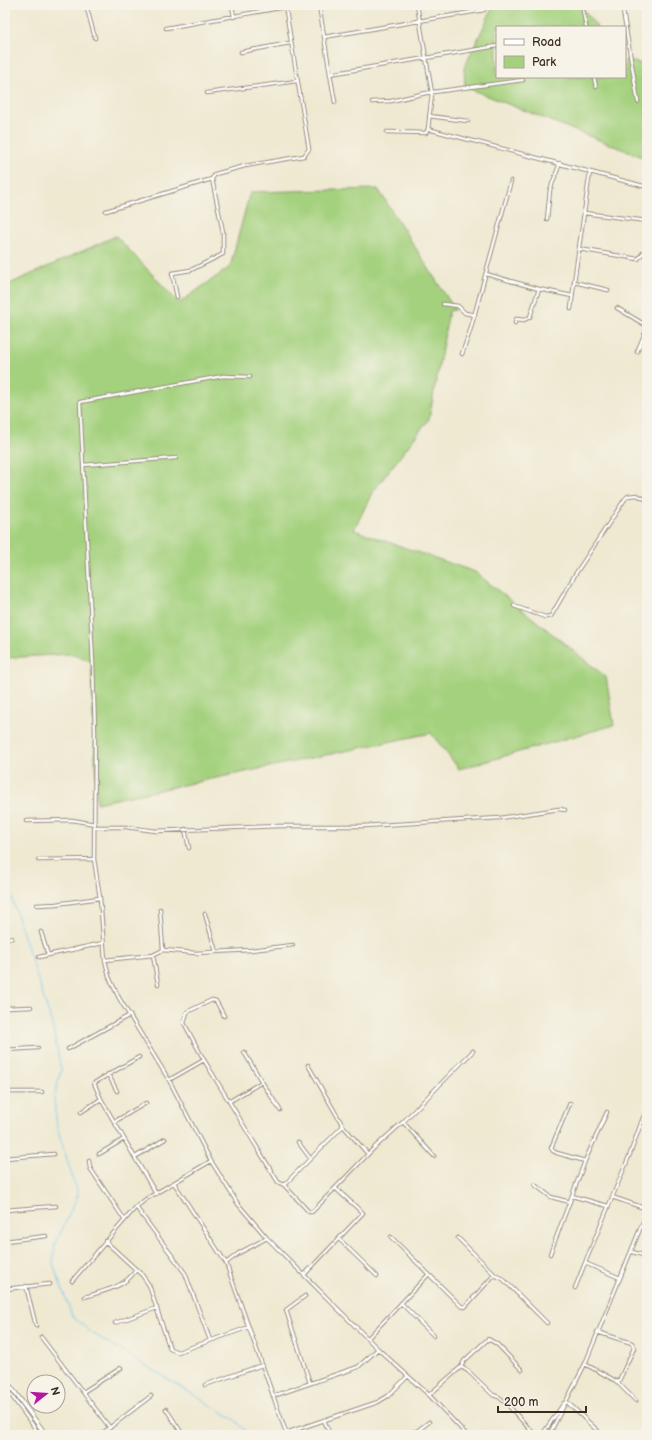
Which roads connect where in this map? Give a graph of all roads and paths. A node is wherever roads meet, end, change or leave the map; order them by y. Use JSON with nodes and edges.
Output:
{"nodes":[{"id":1,"x":86,"y":5,"type":"edge"},
{"id":2,"x":232,"y":5,"type":"edge"},
{"id":3,"x":319,"y":5,"type":"edge"},
{"id":4,"x":417,"y":5,"type":"edge"},
{"id":5,"x":582,"y":5,"type":"edge"},
{"id":6,"x":622,"y":5,"type":"edge"},
{"id":7,"x":285,"y":6,"type":"edge"},
{"id":8,"x":484,"y":10,"type":"dead end"},
{"id":9,"x":234,"y":17,"type":"junction"},
{"id":10,"x":420,"y":22,"type":"junction"},
{"id":11,"x":586,"y":26,"type":"edge"},
{"id":12,"x":625,"y":26,"type":"edge"},
{"id":13,"x":166,"y":28,"type":"dead end"},
{"id":14,"x":626,"y":29,"type":"edge"},
{"id":15,"x":324,"y":37,"type":"junction"},
{"id":16,"x":95,"y":38,"type":"dead end"},
{"id":17,"x":290,"y":43,"type":"junction"},
{"id":18,"x":496,"y":46,"type":"edge"},
{"id":19,"x":240,"y":52,"type":"dead end"},
{"id":20,"x":425,"y":58,"type":"junction"},
{"id":21,"x":330,"y":74,"type":"junction"},
{"id":22,"x":594,"y":78,"type":"edge"},
{"id":23,"x":523,"y":80,"type":"dead end"},
{"id":24,"x":296,"y":81,"type":"junction"},
{"id":25,"x":596,"y":87,"type":"dead end"},
{"id":26,"x":207,"y":93,"type":"dead end"},
{"id":27,"x":432,"y":93,"type":"junction"},
{"id":28,"x":336,"y":102,"type":"dead end"},
{"id":29,"x":372,"y":102,"type":"dead end"},
{"id":30,"x":638,"y":102,"type":"dead end"},
{"id":31,"x":429,"y":116,"type":"junction"},
{"id":32,"x":468,"y":121,"type":"dead end"},
{"id":33,"x":428,"y":129,"type":"junction"},
{"id":34,"x":387,"y":132,"type":"dead end"},
{"id":35,"x":560,"y":163,"type":"junction"},
{"id":36,"x":590,"y":172,"type":"junction"},
{"id":37,"x":212,"y":179,"type":"junction"},
{"id":38,"x":511,"y":181,"type":"dead end"},
{"id":39,"x":647,"y":187,"type":"edge"},
{"id":40,"x":106,"y":210,"type":"dead end"},
{"id":41,"x":584,"y":213,"type":"junction"},
{"id":42,"x":547,"y":219,"type":"dead end"},
{"id":43,"x":647,"y":221,"type":"edge"},
{"id":44,"x":647,"y":248,"type":"edge"},
{"id":45,"x":579,"y":249,"type":"junction"},
{"id":46,"x":486,"y":274,"type":"junction"},
{"id":47,"x":574,"y":282,"type":"junction"},
{"id":48,"x":539,"y":289,"type":"junction"},
{"id":49,"x":608,"y":290,"type":"dead end"},
{"id":50,"x":572,"y":296,"type":"junction"},
{"id":51,"x":177,"y":297,"type":"dead end"},
{"id":52,"x":444,"y":304,"type":"dead end"},
{"id":53,"x":617,"y":308,"type":"dead end"},
{"id":54,"x":571,"y":309,"type":"dead end"},
{"id":55,"x":475,"y":315,"type":"junction"},
{"id":56,"x":515,"y":323,"type":"dead end"},
{"id":57,"x":647,"y":327,"type":"edge"},
{"id":58,"x":637,"y":352,"type":"dead end"},
{"id":59,"x":462,"y":354,"type":"dead end"},
{"id":60,"x":250,"y":377,"type":"dead end"},
{"id":61,"x":176,"y":458,"type":"dead end"},
{"id":62,"x":83,"y":465,"type":"junction"},
{"id":63,"x":647,"y":500,"type":"edge"},
{"id":64,"x":514,"y":606,"type":"dead end"},
{"id":65,"x":565,"y":810,"type":"dead end"},
{"id":66,"x":26,"y":821,"type":"dead end"},
{"id":67,"x":95,"y":825,"type":"junction"},
{"id":68,"x":186,"y":829,"type":"junction"},
{"id":69,"x":189,"y":848,"type":"dead end"},
{"id":70,"x":94,"y":859,"type":"junction"},
{"id":71,"x":38,"y":860,"type":"dead end"},
{"id":72,"x":100,"y":898,"type":"junction"},
{"id":73,"x":37,"y":905,"type":"dead end"},
{"id":74,"x":160,"y":909,"type":"dead end"},
{"id":75,"x":205,"y":914,"type":"dead end"},
{"id":76,"x":41,"y":932,"type":"dead end"},
{"id":77,"x":5,"y":938,"type":"edge"},
{"id":78,"x":12,"y":938,"type":"dead end"},
{"id":79,"x":103,"y":942,"type":"junction"},
{"id":80,"x":294,"y":945,"type":"dead end"},
{"id":81,"x":163,"y":950,"type":"junction"},
{"id":82,"x":216,"y":952,"type":"junction"},
{"id":83,"x":153,"y":954,"type":"junction"},
{"id":84,"x":48,"y":955,"type":"junction"},
{"id":85,"x":39,"y":957,"type":"dead end"},
{"id":86,"x":105,"y":960,"type":"junction"},
{"id":87,"x":158,"y":984,"type":"dead end"},
{"id":88,"x":31,"y":1007,"type":"dead end"},
{"id":89,"x":5,"y":1008,"type":"edge"},
{"id":90,"x":130,"y":1015,"type":"junction"},
{"id":91,"x":224,"y":1016,"type":"dead end"},
{"id":92,"x":38,"y":1048,"type":"dead end"},
{"id":93,"x":68,"y":1049,"type":"dead end"},
{"id":94,"x":5,"y":1050,"type":"edge"},
{"id":95,"x":473,"y":1051,"type":"dead end"},
{"id":96,"x":244,"y":1052,"type":"dead end"},
{"id":97,"x":138,"y":1057,"type":"dead end"},
{"id":98,"x":204,"y":1060,"type":"junction"},
{"id":99,"x":308,"y":1065,"type":"dead end"},
{"id":100,"x":108,"y":1074,"type":"junction"},
{"id":101,"x":169,"y":1080,"type":"junction"},
{"id":102,"x":262,"y":1082,"type":"junction"},
{"id":103,"x":116,"y":1091,"type":"dead end"},
{"id":104,"x":5,"y":1092,"type":"edge"},
{"id":105,"x":42,"y":1092,"type":"dead end"},
{"id":106,"x":101,"y":1099,"type":"junction"},
{"id":107,"x":230,"y":1101,"type":"junction"},
{"id":108,"x":570,"y":1103,"type":"dead end"},
{"id":109,"x":146,"y":1104,"type":"dead end"},
{"id":110,"x":280,"y":1110,"type":"dead end"},
{"id":111,"x":81,"y":1112,"type":"dead end"},
{"id":112,"x":607,"y":1112,"type":"dead end"},
{"id":113,"x":645,"y":1112,"type":"dead end"},
{"id":114,"x":114,"y":1122,"type":"junction"},
{"id":115,"x":403,"y":1122,"type":"junction"},
{"id":116,"x":343,"y":1126,"type":"junction"},
{"id":117,"x":124,"y":1139,"type":"junction"},
{"id":118,"x":165,"y":1139,"type":"dead end"},
{"id":119,"x":298,"y":1142,"type":"dead end"},
{"id":120,"x":54,"y":1154,"type":"dead end"},
{"id":121,"x":99,"y":1154,"type":"dead end"},
{"id":122,"x":368,"y":1154,"type":"junction"},
{"id":123,"x":434,"y":1156,"type":"dead end"},
{"id":124,"x":134,"y":1157,"type":"junction"},
{"id":125,"x":5,"y":1158,"type":"edge"},
{"id":126,"x":310,"y":1158,"type":"junction"},
{"id":127,"x":89,"y":1161,"type":"dead end"},
{"id":128,"x":211,"y":1161,"type":"junction"},
{"id":129,"x":585,"y":1161,"type":"junction"},
{"id":130,"x":174,"y":1183,"type":"junction"},
{"id":131,"x":284,"y":1185,"type":"junction"},
{"id":132,"x":535,"y":1185,"type":"dead end"},
{"id":133,"x":335,"y":1188,"type":"junction"},
{"id":134,"x":156,"y":1194,"type":"junction"},
{"id":135,"x":572,"y":1196,"type":"junction"},
{"id":136,"x":612,"y":1197,"type":"junction"},
{"id":137,"x":570,"y":1202,"type":"junction"},
{"id":138,"x":56,"y":1206,"type":"dead end"},
{"id":139,"x":608,"y":1206,"type":"junction"},
{"id":140,"x":136,"y":1207,"type":"junction"},
{"id":141,"x":5,"y":1210,"type":"edge"},
{"id":142,"x":647,"y":1210,"type":"edge"},
{"id":143,"x":646,"y":1218,"type":"edge"},
{"id":144,"x":124,"y":1219,"type":"junction"},
{"id":145,"x":46,"y":1236,"type":"dead end"},
{"id":146,"x":391,"y":1237,"type":"dead end"},
{"id":147,"x":267,"y":1238,"type":"junction"},
{"id":148,"x":458,"y":1238,"type":"dead end"},
{"id":149,"x":340,"y":1239,"type":"junction"},
{"id":150,"x":5,"y":1241,"type":"edge"},
{"id":151,"x":105,"y":1241,"type":"junction"},
{"id":152,"x":632,"y":1252,"type":"junction"},
{"id":153,"x":550,"y":1254,"type":"dead end"},
{"id":154,"x":647,"y":1256,"type":"edge"},
{"id":155,"x":226,"y":1263,"type":"junction"},
{"id":156,"x":584,"y":1264,"type":"junction"},
{"id":157,"x":136,"y":1270,"type":"junction"},
{"id":158,"x":305,"y":1274,"type":"junction"},
{"id":159,"x":494,"y":1274,"type":"junction"},
{"id":160,"x":428,"y":1275,"type":"junction"},
{"id":161,"x":377,"y":1276,"type":"dead end"},
{"id":162,"x":620,"y":1278,"type":"junction"},
{"id":163,"x":72,"y":1281,"type":"dead end"},
{"id":164,"x":50,"y":1284,"type":"dead end"},
{"id":165,"x":26,"y":1286,"type":"junction"},
{"id":166,"x":575,"y":1288,"type":"dead end"},
{"id":167,"x":5,"y":1289,"type":"edge"},
{"id":168,"x":85,"y":1296,"type":"dead end"},
{"id":169,"x":304,"y":1296,"type":"dead end"},
{"id":170,"x":401,"y":1303,"type":"junction"},
{"id":171,"x":157,"y":1308,"type":"junction"},
{"id":172,"x":115,"y":1323,"type":"dead end"},
{"id":173,"x":547,"y":1323,"type":"dead end"},
{"id":174,"x":36,"y":1326,"type":"dead end"},
{"id":175,"x":249,"y":1326,"type":"junction"},
{"id":176,"x":597,"y":1332,"type":"junction"},
{"id":177,"x":434,"y":1336,"type":"dead end"},
{"id":178,"x":41,"y":1337,"type":"dead end"},
{"id":179,"x":368,"y":1338,"type":"junction"},
{"id":180,"x":210,"y":1340,"type":"junction"},
{"id":181,"x":378,"y":1348,"type":"junction"},
{"id":182,"x":585,"y":1364,"type":"junction"},
{"id":183,"x":262,"y":1365,"type":"junction"},
{"id":184,"x":461,"y":1367,"type":"junction"},
{"id":185,"x":121,"y":1368,"type":"dead end"},
{"id":186,"x":522,"y":1370,"type":"dead end"},
{"id":187,"x":408,"y":1376,"type":"junction"},
{"id":188,"x":5,"y":1379,"type":"edge"},
{"id":189,"x":310,"y":1383,"type":"junction"},
{"id":190,"x":618,"y":1383,"type":"junction"},
{"id":191,"x":206,"y":1385,"type":"dead end"},
{"id":192,"x":5,"y":1387,"type":"edge"},
{"id":193,"x":83,"y":1392,"type":"junction"},
{"id":194,"x":429,"y":1395,"type":"junction"},
{"id":195,"x":10,"y":1396,"type":"junction"},
{"id":196,"x":151,"y":1396,"type":"dead end"},
{"id":197,"x":273,"y":1396,"type":"junction"},
{"id":198,"x":5,"y":1398,"type":"edge"},
{"id":199,"x":566,"y":1401,"type":"junction"},
{"id":200,"x":636,"y":1401,"type":"dead end"},
{"id":201,"x":166,"y":1409,"type":"dead end"},
{"id":202,"x":324,"y":1420,"type":"junction"},
{"id":203,"x":429,"y":1422,"type":"dead end"},
{"id":204,"x":110,"y":1428,"type":"junction"},
{"id":205,"x":286,"y":1434,"type":"edge"},
{"id":206,"x":40,"y":1435,"type":"edge"},
{"id":207,"x":46,"y":1435,"type":"edge"},
{"id":208,"x":100,"y":1435,"type":"edge"},
{"id":209,"x":183,"y":1435,"type":"edge"},
{"id":210,"x":330,"y":1435,"type":"edge"},
{"id":211,"x":404,"y":1435,"type":"edge"},
{"id":212,"x":467,"y":1435,"type":"edge"},
{"id":213,"x":535,"y":1435,"type":"edge"},
{"id":214,"x":542,"y":1435,"type":"edge"},
{"id":215,"x":549,"y":1435,"type":"edge"},
{"id":216,"x":602,"y":1435,"type":"edge"}],
"edges":[{"from":1,"to":16,"type":"street"},
{"from":2,"to":9,"type":"street"},
{"from":3,"to":15,"type":"street"},
{"from":4,"to":10,"type":"street"},
{"from":5,"to":11,"type":"street"},
{"from":6,"to":12,"type":"street"},
{"from":7,"to":9,"type":"street"},
{"from":7,"to":17,"type":"street"},
{"from":8,"to":10,"type":"street"},
{"from":9,"to":13,"type":"street"},
{"from":10,"to":15,"type":"street"},
{"from":10,"to":20,"type":"street"},
{"from":14,"to":30,"type":"street"},
{"from":15,"to":21,"type":"street"},
{"from":17,"to":19,"type":"street"},
{"from":17,"to":24,"type":"street"},
{"from":18,"to":20,"type":"street"},
{"from":20,"to":21,"type":"street"},
{"from":20,"to":27,"type":"street"},
{"from":21,"to":28,"type":"street"},
{"from":22,"to":25,"type":"street"},
{"from":23,"to":27,"type":"street"},
{"from":24,"to":26,"type":"street"},
{"from":24,"to":37,"type":"street"},
{"from":27,"to":29,"type":"street"},
{"from":27,"to":31,"type":"street"},
{"from":31,"to":32,"type":"street"},
{"from":31,"to":33,"type":"street"},
{"from":33,"to":34,"type":"street"},
{"from":33,"to":35,"type":"street"},
{"from":35,"to":36,"type":"street"},
{"from":35,"to":42,"type":"street"},
{"from":36,"to":39,"type":"street"},
{"from":36,"to":41,"type":"street"},
{"from":37,"to":40,"type":"street"},
{"from":37,"to":51,"type":"street"},
{"from":38,"to":46,"type":"street"},
{"from":41,"to":43,"type":"street"},
{"from":41,"to":45,"type":"street"},
{"from":44,"to":45,"type":"street"},
{"from":45,"to":47,"type":"street"},
{"from":46,"to":48,"type":"street"},
{"from":46,"to":55,"type":"street"},
{"from":47,"to":49,"type":"street"},
{"from":47,"to":50,"type":"street"},
{"from":48,"to":50,"type":"street"},
{"from":48,"to":56,"type":"street"},
{"from":50,"to":54,"type":"street"},
{"from":52,"to":55,"type":"street"},
{"from":53,"to":57,"type":"street"},
{"from":55,"to":59,"type":"street"},
{"from":57,"to":58,"type":"street"},
{"from":60,"to":62,"type":"street"},
{"from":61,"to":62,"type":"street"},
{"from":62,"to":67,"type":"street"},
{"from":63,"to":64,"type":"street"},
{"from":65,"to":68,"type":"street"},
{"from":66,"to":67,"type":"street"},
{"from":67,"to":68,"type":"street"},
{"from":67,"to":70,"type":"street"},
{"from":68,"to":69,"type":"street"},
{"from":70,"to":71,"type":"street"},
{"from":70,"to":72,"type":"street"},
{"from":72,"to":73,"type":"street"},
{"from":72,"to":79,"type":"street"},
{"from":74,"to":81,"type":"street"},
{"from":75,"to":82,"type":"street"},
{"from":76,"to":84,"type":"street"},
{"from":77,"to":78,"type":"street"},
{"from":79,"to":84,"type":"street"},
{"from":79,"to":86,"type":"street"},
{"from":80,"to":82,"type":"street"},
{"from":81,"to":82,"type":"street"},
{"from":81,"to":83,"type":"street"},
{"from":83,"to":86,"type":"street"},
{"from":83,"to":87,"type":"street"},
{"from":84,"to":85,"type":"street"},
{"from":86,"to":90,"type":"street"},
{"from":88,"to":89,"type":"street"},
{"from":90,"to":93,"type":"street"},
{"from":90,"to":101,"type":"street"},
{"from":91,"to":98,"type":"street"},
{"from":92,"to":94,"type":"street"},
{"from":95,"to":115,"type":"street"},
{"from":96,"to":102,"type":"street"},
{"from":97,"to":100,"type":"street"},
{"from":98,"to":101,"type":"street"},
{"from":98,"to":107,"type":"street"},
{"from":99,"to":116,"type":"street"},
{"from":100,"to":103,"type":"street"},
{"from":100,"to":106,"type":"street"},
{"from":101,"to":128,"type":"street"},
{"from":102,"to":107,"type":"street"},
{"from":102,"to":110,"type":"street"},
{"from":104,"to":105,"type":"street"},
{"from":106,"to":111,"type":"street"},
{"from":106,"to":114,"type":"street"},
{"from":107,"to":131,"type":"street"},
{"from":108,"to":129,"type":"street"},
{"from":109,"to":114,"type":"street"},
{"from":112,"to":129,"type":"street"},
{"from":113,"to":136,"type":"street"},
{"from":114,"to":117,"type":"street"},
{"from":115,"to":122,"type":"street"},
{"from":115,"to":123,"type":"street"},
{"from":116,"to":122,"type":"street"},
{"from":116,"to":126,"type":"street"},
{"from":117,"to":121,"type":"street"},
{"from":117,"to":124,"type":"street"},
{"from":118,"to":124,"type":"street"},
{"from":119,"to":126,"type":"street"},
{"from":120,"to":125,"type":"street"},
{"from":122,"to":133,"type":"street"},
{"from":124,"to":134,"type":"street"},
{"from":126,"to":131,"type":"street"},
{"from":127,"to":144,"type":"street"},
{"from":128,"to":130,"type":"street"},
{"from":128,"to":147,"type":"street"},
{"from":129,"to":135,"type":"street"},
{"from":130,"to":134,"type":"street"},
{"from":130,"to":155,"type":"street"},
{"from":131,"to":133,"type":"street"},
{"from":132,"to":137,"type":"street"},
{"from":133,"to":149,"type":"street"},
{"from":134,"to":140,"type":"street"},
{"from":135,"to":137,"type":"street"},
{"from":135,"to":139,"type":"street"},
{"from":136,"to":139,"type":"street"},
{"from":136,"to":142,"type":"street"},
{"from":137,"to":153,"type":"street"},
{"from":138,"to":141,"type":"street"},
{"from":139,"to":156,"type":"street"},
{"from":140,"to":144,"type":"street"},
{"from":140,"to":180,"type":"street"},
{"from":142,"to":143,"type":"street"},
{"from":143,"to":152,"type":"street"},
{"from":144,"to":151,"type":"street"},
{"from":145,"to":150,"type":"street"},
{"from":146,"to":160,"type":"street"},
{"from":147,"to":155,"type":"street"},
{"from":147,"to":158,"type":"street"},
{"from":148,"to":159,"type":"street"},
{"from":149,"to":158,"type":"street"},
{"from":149,"to":161,"type":"street"},
{"from":151,"to":157,"type":"street"},
{"from":151,"to":163,"type":"street"},
{"from":152,"to":154,"type":"street"},
{"from":152,"to":162,"type":"street"},
{"from":155,"to":175,"type":"street"},
{"from":156,"to":162,"type":"street"},
{"from":156,"to":166,"type":"street"},
{"from":157,"to":168,"type":"street"},
{"from":157,"to":171,"type":"street"},
{"from":158,"to":179,"type":"street"},
{"from":159,"to":160,"type":"street"},
{"from":159,"to":173,"type":"street"},
{"from":160,"to":170,"type":"street"},
{"from":162,"to":176,"type":"street"},
{"from":164,"to":165,"type":"street"},
{"from":165,"to":167,"type":"street"},
{"from":165,"to":174,"type":"street"},
{"from":169,"to":189,"type":"street"},
{"from":170,"to":177,"type":"street"},
{"from":170,"to":179,"type":"street"},
{"from":171,"to":172,"type":"street"},
{"from":171,"to":180,"type":"street"},
{"from":175,"to":180,"type":"street"},
{"from":175,"to":183,"type":"street"},
{"from":176,"to":182,"type":"street"},
{"from":176,"to":190,"type":"street"},
{"from":178,"to":193,"type":"street"},
{"from":179,"to":181,"type":"street"},
{"from":181,"to":187,"type":"street"},
{"from":181,"to":189,"type":"street"},
{"from":182,"to":190,"type":"street"},
{"from":182,"to":199,"type":"street"},
{"from":183,"to":191,"type":"street"},
{"from":183,"to":197,"type":"street"},
{"from":184,"to":186,"type":"street"},
{"from":184,"to":194,"type":"street"},
{"from":184,"to":213,"type":"street"},
{"from":185,"to":193,"type":"street"},
{"from":187,"to":194,"type":"street"},
{"from":187,"to":202,"type":"street"},
{"from":188,"to":207,"type":"main road"},
{"from":189,"to":197,"type":"street"},
{"from":190,"to":200,"type":"street"},
{"from":192,"to":195,"type":"street"},
{"from":193,"to":204,"type":"street"},
{"from":194,"to":212,"type":"street"},
{"from":195,"to":198,"type":"street"},
{"from":195,"to":206,"type":"street"},
{"from":196,"to":204,"type":"street"},
{"from":197,"to":205,"type":"street"},
{"from":199,"to":214,"type":"street"},
{"from":199,"to":215,"type":"street"},
{"from":199,"to":216,"type":"street"},
{"from":201,"to":209,"type":"street"},
{"from":202,"to":205,"type":"street"},
{"from":202,"to":210,"type":"street"},
{"from":203,"to":211,"type":"street"},
{"from":204,"to":208,"type":"street"}]}
